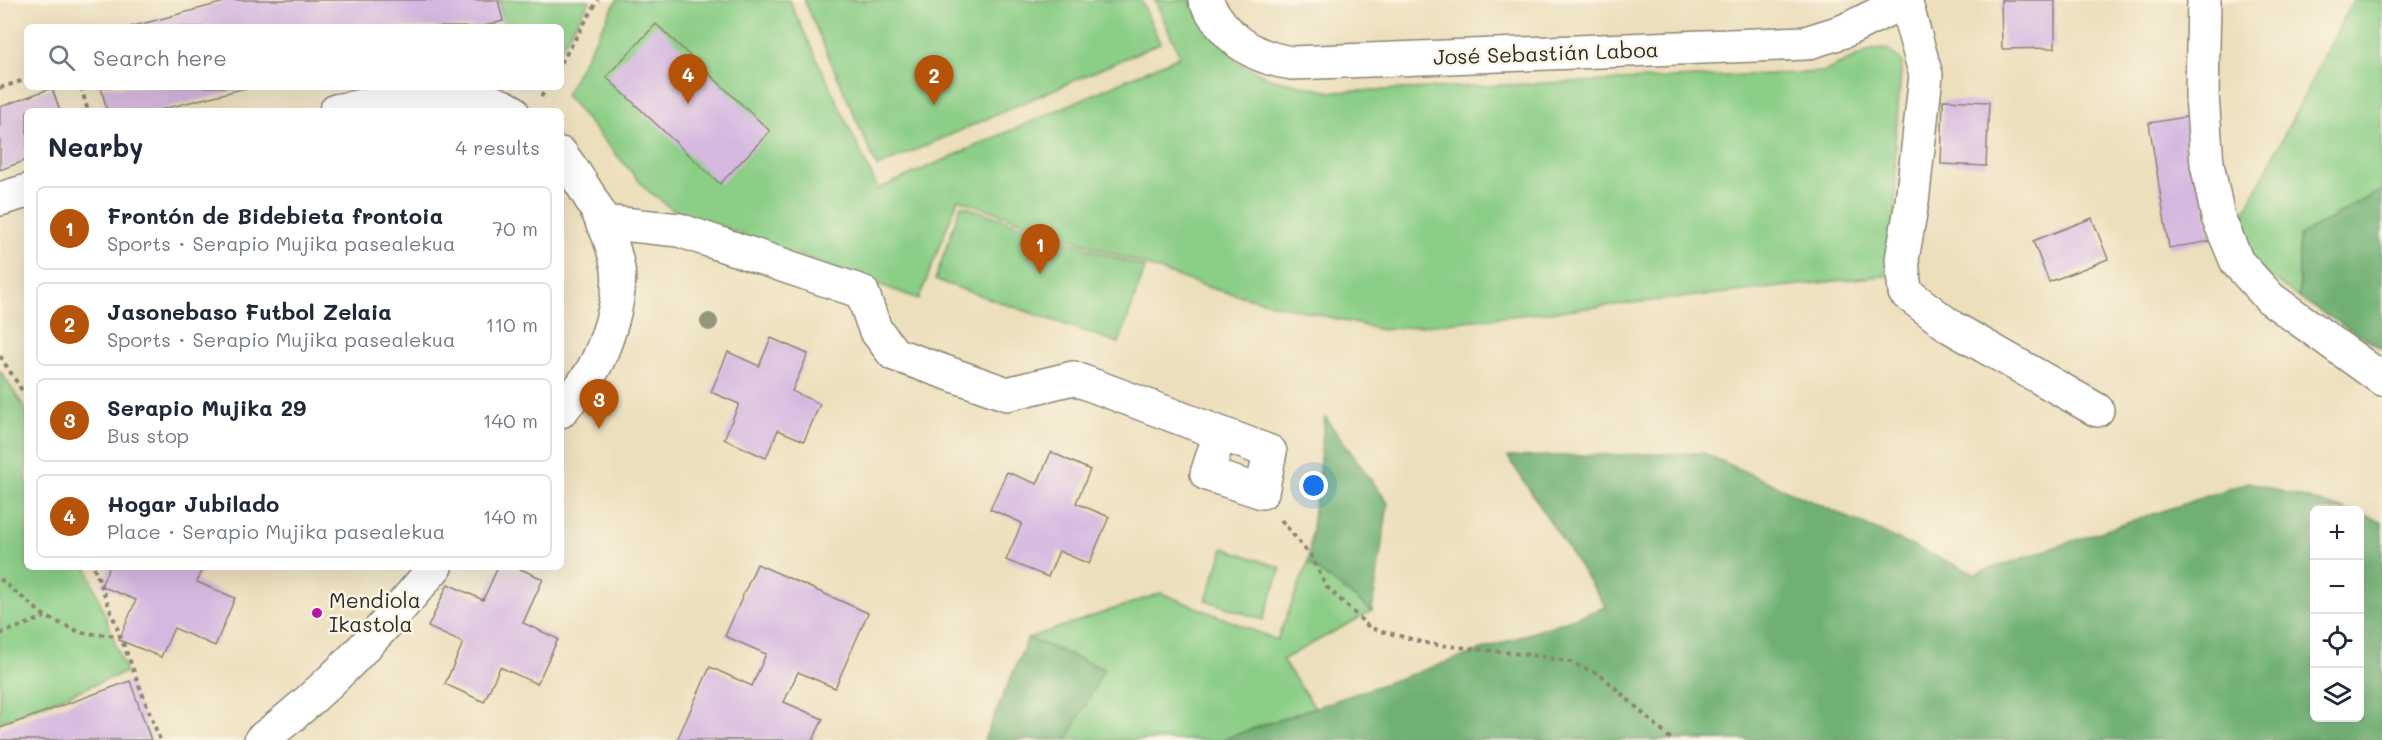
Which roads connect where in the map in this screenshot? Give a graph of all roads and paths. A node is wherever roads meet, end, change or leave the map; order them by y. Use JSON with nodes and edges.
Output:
{"nodes":[{"id":1,"x":598,"y":0,"type":"edge"},
{"id":2,"x":1205,"y":0,"type":"edge"},
{"id":3,"x":1905,"y":0,"type":"edge"},
{"id":4,"x":2204,"y":0,"type":"edge"},
{"id":5,"x":564,"y":58,"type":"edge"},
{"id":6,"x":24,"y":80,"type":"edge"},
{"id":7,"x":0,"y":88,"type":"edge"},
{"id":8,"x":82,"y":90,"type":"edge"},
{"id":9,"x":87,"y":108,"type":"edge"},
{"id":10,"x":357,"y":108,"type":"edge"},
{"id":11,"x":507,"y":108,"type":"edge"},
{"id":12,"x":564,"y":158,"type":"edge"},
{"id":13,"x":24,"y":192,"type":"edge"},
{"id":14,"x":0,"y":200,"type":"edge"},
{"id":15,"x":602,"y":222,"type":"junction"},
{"id":16,"x":0,"y":356,"type":"edge"},
{"id":17,"x":2382,"y":379,"type":"edge"},
{"id":18,"x":24,"y":393,"type":"edge"},
{"id":19,"x":564,"y":407,"type":"edge"},
{"id":20,"x":2097,"y":410,"type":"dead end"},
{"id":21,"x":1220,"y":433,"type":"junction"},
{"id":22,"x":1262,"y":492,"type":"junction"},
{"id":23,"x":95,"y":570,"type":"edge"},
{"id":24,"x":433,"y":570,"type":"edge"},
{"id":25,"x":0,"y":579,"type":"edge"},
{"id":26,"x":46,"y":617,"type":"junction"},
{"id":27,"x":0,"y":634,"type":"edge"},
{"id":28,"x":120,"y":636,"type":"junction"},
{"id":29,"x":267,"y":738,"type":"edge"},
{"id":30,"x":160,"y":740,"type":"edge"},
{"id":31,"x":1672,"y":740,"type":"edge"}],
"edges":[{"from":1,"to":5,"type":"path"},
{"from":2,"to":3,"type":"street","name":"José Sebastián Laboa"},
{"from":3,"to":20,"type":"street"},
{"from":4,"to":17,"type":"street"},
{"from":6,"to":7,"type":"path"},
{"from":8,"to":9,"type":"path"},
{"from":10,"to":11,"type":"street"},
{"from":12,"to":15,"type":"street"},
{"from":13,"to":14,"type":"street"},
{"from":15,"to":19,"type":"street"},
{"from":15,"to":21,"type":"street"},
{"from":16,"to":18,"type":"path"},
{"from":21,"to":22,"type":"street"},
{"from":21,"to":22,"type":"street"},
{"from":22,"to":31,"type":"path"},
{"from":23,"to":28,"type":"path"},
{"from":24,"to":29,"type":"street"},
{"from":25,"to":26,"type":"path"},
{"from":26,"to":27,"type":"path"},
{"from":26,"to":28,"type":"path"},
{"from":28,"to":30,"type":"path"}]}
